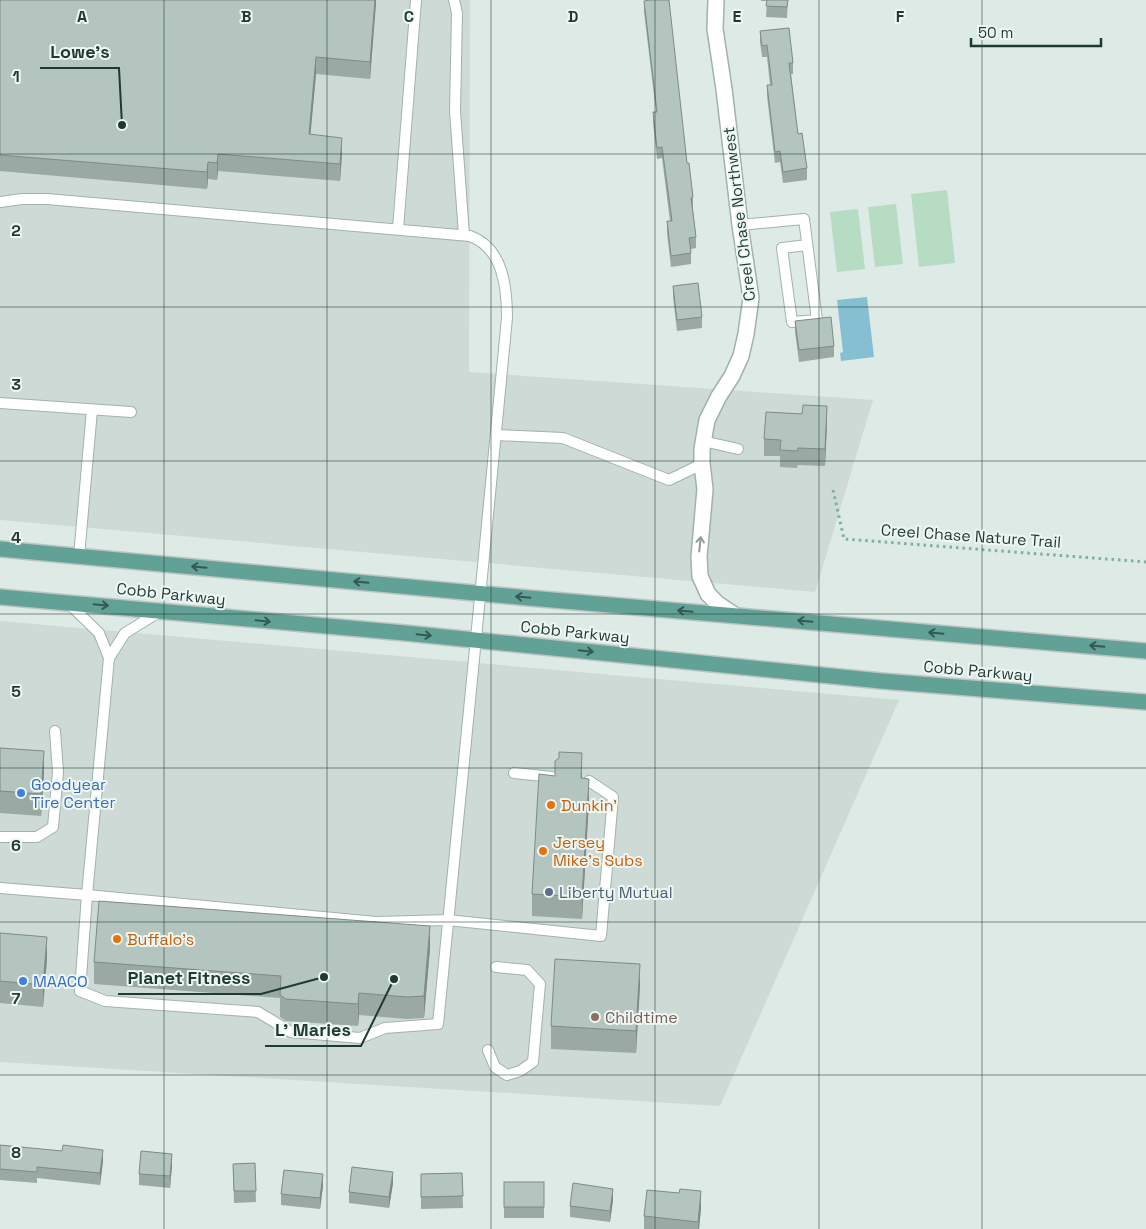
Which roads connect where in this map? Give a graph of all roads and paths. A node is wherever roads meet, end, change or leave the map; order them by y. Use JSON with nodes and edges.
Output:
{"nodes":[{"id":1,"x":416,"y":0,"type":"edge"},
{"id":2,"x":454,"y":0,"type":"edge"},
{"id":3,"x":716,"y":0,"type":"edge"},
{"id":4,"x":0,"y":202,"type":"edge"},
{"id":5,"x":740,"y":225,"type":"junction"},
{"id":6,"x":398,"y":229,"type":"junction"},
{"id":7,"x":464,"y":235,"type":"junction"},
{"id":8,"x":807,"y":245,"type":"junction"},
{"id":9,"x":0,"y":403,"type":"edge"},
{"id":10,"x":92,"y":410,"type":"junction"},
{"id":11,"x":131,"y":412,"type":"dead end"},
{"id":12,"x":496,"y":435,"type":"junction"},
{"id":13,"x":703,"y":441,"type":"junction"},
{"id":14,"x":738,"y":449,"type":"dead end"},
{"id":15,"x":702,"y":464,"type":"junction"},
{"id":16,"x":833,"y":490,"type":"dead end"},
{"id":17,"x":0,"y":549,"type":"edge"},
{"id":18,"x":79,"y":556,"type":"junction"},
{"id":19,"x":1146,"y":562,"type":"edge"},
{"id":20,"x":482,"y":594,"type":"junction"},
{"id":21,"x":0,"y":597,"type":"edge"},
{"id":22,"x":67,"y":602,"type":"junction"},
{"id":23,"x":161,"y":611,"type":"junction"},
{"id":24,"x":733,"y":614,"type":"junction"},
{"id":25,"x":476,"y":640,"type":"junction"},
{"id":26,"x":1146,"y":651,"type":"edge"},
{"id":27,"x":108,"y":658,"type":"junction"},
{"id":28,"x":1146,"y":702,"type":"edge"},
{"id":29,"x":55,"y":731,"type":"dead end"},
{"id":30,"x":514,"y":772,"type":"dead end"},
{"id":31,"x":553,"y":778,"type":"edge"},
{"id":32,"x":589,"y":781,"type":"edge"},
{"id":33,"x":0,"y":836,"type":"edge"},
{"id":34,"x":0,"y":888,"type":"edge"},
{"id":35,"x":87,"y":895,"type":"junction"},
{"id":36,"x":448,"y":920,"type":"junction"},
{"id":37,"x":496,"y":967,"type":"dead end"},
{"id":38,"x":488,"y":1050,"type":"dead end"}],
"edges":[{"from":1,"to":6,"type":"lane"},
{"from":2,"to":7,"type":"lane"},
{"from":3,"to":5,"type":"street","name":"Creel Chase Northwest"},
{"from":4,"to":6,"type":"lane"},
{"from":5,"to":8,"type":"lane"},
{"from":5,"to":13,"type":"street","name":"Creel Chase Northwest"},
{"from":6,"to":7,"type":"lane"},
{"from":7,"to":12,"type":"lane"},
{"from":8,"to":8,"type":"lane"},
{"from":9,"to":10,"type":"lane"},
{"from":10,"to":11,"type":"lane"},
{"from":10,"to":18,"type":"lane"},
{"from":12,"to":15,"type":"lane"},
{"from":12,"to":20,"type":"lane"},
{"from":13,"to":14,"type":"lane"},
{"from":13,"to":15,"type":"street","name":"Creel Chase Northwest"},
{"from":24,"to":15,"type":"street","name":"Creel Chase Northwest","one_way":true},
{"from":16,"to":19,"type":"path","name":"Creel Chase Nature Trail"},
{"from":17,"to":18,"type":"main road","name":"Cobb Parkway"},
{"from":20,"to":18,"type":"main road","name":"Cobb Parkway","one_way":true},
{"from":24,"to":20,"type":"main road","name":"Cobb Parkway","one_way":true},
{"from":20,"to":25,"type":"lane"},
{"from":21,"to":22,"type":"main road","name":"Cobb Parkway"},
{"from":22,"to":23,"type":"main road","name":"Cobb Parkway","one_way":true},
{"from":22,"to":27,"type":"lane"},
{"from":23,"to":25,"type":"main road","name":"Cobb Parkway","one_way":true},
{"from":23,"to":27,"type":"lane"},
{"from":26,"to":24,"type":"main road","name":"Cobb Parkway","one_way":true},
{"from":25,"to":28,"type":"main road","name":"Cobb Parkway","one_way":true},
{"from":25,"to":36,"type":"lane"},
{"from":27,"to":35,"type":"lane"},
{"from":29,"to":33,"type":"lane"},
{"from":30,"to":31,"type":"lane"},
{"from":32,"to":36,"type":"lane"},
{"from":34,"to":35,"type":"lane"},
{"from":35,"to":36,"type":"lane"},
{"from":35,"to":36,"type":"lane"},
{"from":37,"to":38,"type":"lane"}]}
